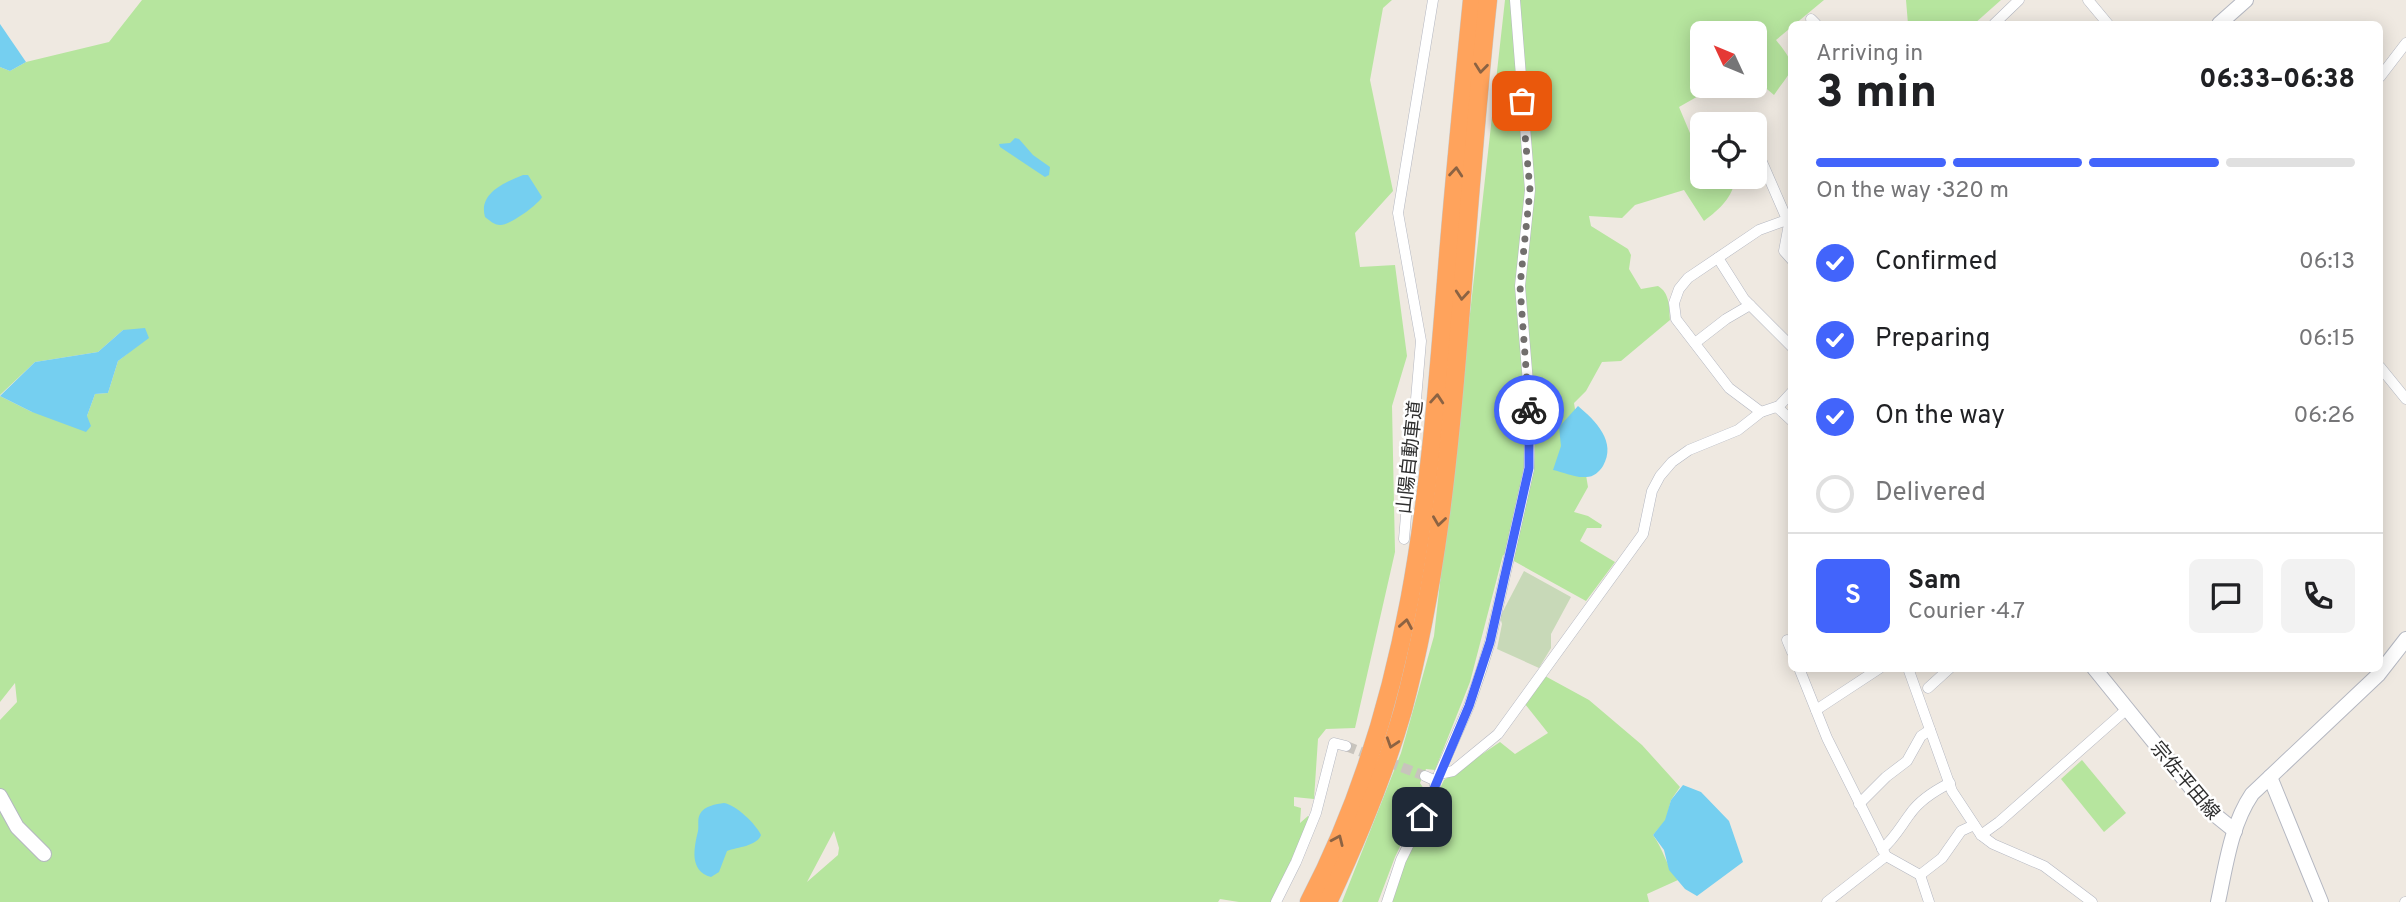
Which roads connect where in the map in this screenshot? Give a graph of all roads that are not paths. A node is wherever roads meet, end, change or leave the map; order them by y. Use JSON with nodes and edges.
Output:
{"nodes":[{"id":1,"x":1433,"y":0,"type":"edge"},
{"id":2,"x":1472,"y":0,"type":"edge"},
{"id":3,"x":1488,"y":0,"type":"edge"},
{"id":4,"x":1515,"y":0,"type":"edge"},
{"id":5,"x":2019,"y":0,"type":"edge"},
{"id":6,"x":2088,"y":0,"type":"edge"},
{"id":7,"x":2246,"y":0,"type":"edge"},
{"id":8,"x":1997,"y":21,"type":"edge"},
{"id":9,"x":2106,"y":21,"type":"edge"},
{"id":10,"x":2222,"y":21,"type":"edge"},
{"id":11,"x":2406,"y":43,"type":"edge"},
{"id":12,"x":2383,"y":73,"type":"edge"},
{"id":13,"x":1767,"y":171,"type":"edge"},
{"id":14,"x":1788,"y":214,"type":"edge"},
{"id":15,"x":1788,"y":219,"type":"edge"},
{"id":16,"x":1788,"y":229,"type":"edge"},
{"id":17,"x":1788,"y":256,"type":"edge"},
{"id":18,"x":1718,"y":258,"type":"junction"},
{"id":19,"x":1750,"y":305,"type":"junction"},
{"id":20,"x":1695,"y":343,"type":"junction"},
{"id":21,"x":1788,"y":343,"type":"edge"},
{"id":22,"x":2383,"y":371,"type":"edge"},
{"id":23,"x":1788,"y":396,"type":"edge"},
{"id":24,"x":2406,"y":398,"type":"edge"},
{"id":25,"x":1777,"y":407,"type":"junction"},
{"id":26,"x":1761,"y":412,"type":"junction"},
{"id":27,"x":1788,"y":418,"type":"edge"},
{"id":28,"x":1404,"y":539,"type":"dead end"},
{"id":29,"x":2406,"y":639,"type":"edge"},
{"id":30,"x":2383,"y":669,"type":"edge"},
{"id":31,"x":1801,"y":672,"type":"edge"},
{"id":32,"x":1874,"y":672,"type":"edge"},
{"id":33,"x":1909,"y":672,"type":"edge"},
{"id":34,"x":1946,"y":672,"type":"edge"},
{"id":35,"x":2097,"y":672,"type":"edge"},
{"id":36,"x":2380,"y":672,"type":"edge"},
{"id":37,"x":1928,"y":688,"type":"dead end"},
{"id":38,"x":2127,"y":709,"type":"junction"},
{"id":39,"x":1816,"y":710,"type":"junction"},
{"id":40,"x":1930,"y":730,"type":"junction"},
{"id":41,"x":1346,"y":746,"type":"dead end"},
{"id":42,"x":1425,"y":776,"type":"tunnel mouth"},
{"id":43,"x":2270,"y":777,"type":"junction"},
{"id":44,"x":1438,"y":778,"type":"junction"},
{"id":45,"x":1950,"y":783,"type":"junction"},
{"id":46,"x":0,"y":796,"type":"edge"},
{"id":47,"x":1859,"y":804,"type":"junction"},
{"id":48,"x":1974,"y":825,"type":"junction"},
{"id":49,"x":2235,"y":831,"type":"junction"},
{"id":50,"x":1982,"y":835,"type":"junction"},
{"id":51,"x":44,"y":853,"type":"dead end"},
{"id":52,"x":1884,"y":853,"type":"junction"},
{"id":53,"x":1920,"y":875,"type":"junction"},
{"id":54,"x":1276,"y":902,"type":"edge"},
{"id":55,"x":1309,"y":902,"type":"edge"},
{"id":56,"x":1328,"y":902,"type":"edge"},
{"id":57,"x":1387,"y":902,"type":"edge"},
{"id":58,"x":1827,"y":902,"type":"edge"},
{"id":59,"x":1929,"y":902,"type":"edge"},
{"id":60,"x":2092,"y":902,"type":"edge"},
{"id":61,"x":2218,"y":902,"type":"edge"},
{"id":62,"x":2321,"y":902,"type":"edge"}],
"edges":[{"from":1,"to":28,"type":"street"},
{"from":55,"to":2,"type":"highway","name":"山陽自動車道","one_way":true},
{"from":3,"to":56,"type":"highway","name":"山陽自動車道","one_way":true},
{"from":4,"to":44,"type":"street"},
{"from":5,"to":8,"type":"street"},
{"from":6,"to":9,"type":"street"},
{"from":7,"to":10,"type":"street"},
{"from":11,"to":12,"type":"street"},
{"from":13,"to":14,"type":"street"},
{"from":15,"to":18,"type":"street"},
{"from":16,"to":17,"type":"street"},
{"from":18,"to":19,"type":"street"},
{"from":18,"to":20,"type":"street"},
{"from":19,"to":20,"type":"street"},
{"from":19,"to":21,"type":"street"},
{"from":20,"to":26,"type":"street"},
{"from":22,"to":24,"type":"street"},
{"from":23,"to":25,"type":"street"},
{"from":25,"to":26,"type":"street"},
{"from":25,"to":27,"type":"street"},
{"from":26,"to":44,"type":"street"},
{"from":29,"to":30,"type":"street"},
{"from":31,"to":39,"type":"street"},
{"from":32,"to":39,"type":"street"},
{"from":33,"to":40,"type":"street"},
{"from":34,"to":37,"type":"street"},
{"from":35,"to":38,"type":"street","name":"宗佐平田線"},
{"from":36,"to":43,"type":"street"},
{"from":38,"to":49,"type":"street","name":"宗佐平田線"},
{"from":38,"to":50,"type":"street"},
{"from":39,"to":47,"type":"street"},
{"from":40,"to":45,"type":"street"},
{"from":40,"to":47,"type":"street"},
{"from":41,"to":54,"type":"street"},
{"from":42,"to":44,"type":"street"},
{"from":43,"to":49,"type":"street"},
{"from":43,"to":62,"type":"street"},
{"from":44,"to":57,"type":"street"},
{"from":45,"to":48,"type":"street"},
{"from":45,"to":52,"type":"street"},
{"from":46,"to":51,"type":"street"},
{"from":47,"to":52,"type":"street"},
{"from":48,"to":50,"type":"street"},
{"from":48,"to":53,"type":"street"},
{"from":49,"to":61,"type":"street","name":"宗佐平田線"},
{"from":50,"to":60,"type":"street"},
{"from":52,"to":53,"type":"street"},
{"from":52,"to":58,"type":"street"},
{"from":53,"to":59,"type":"street"}]}
